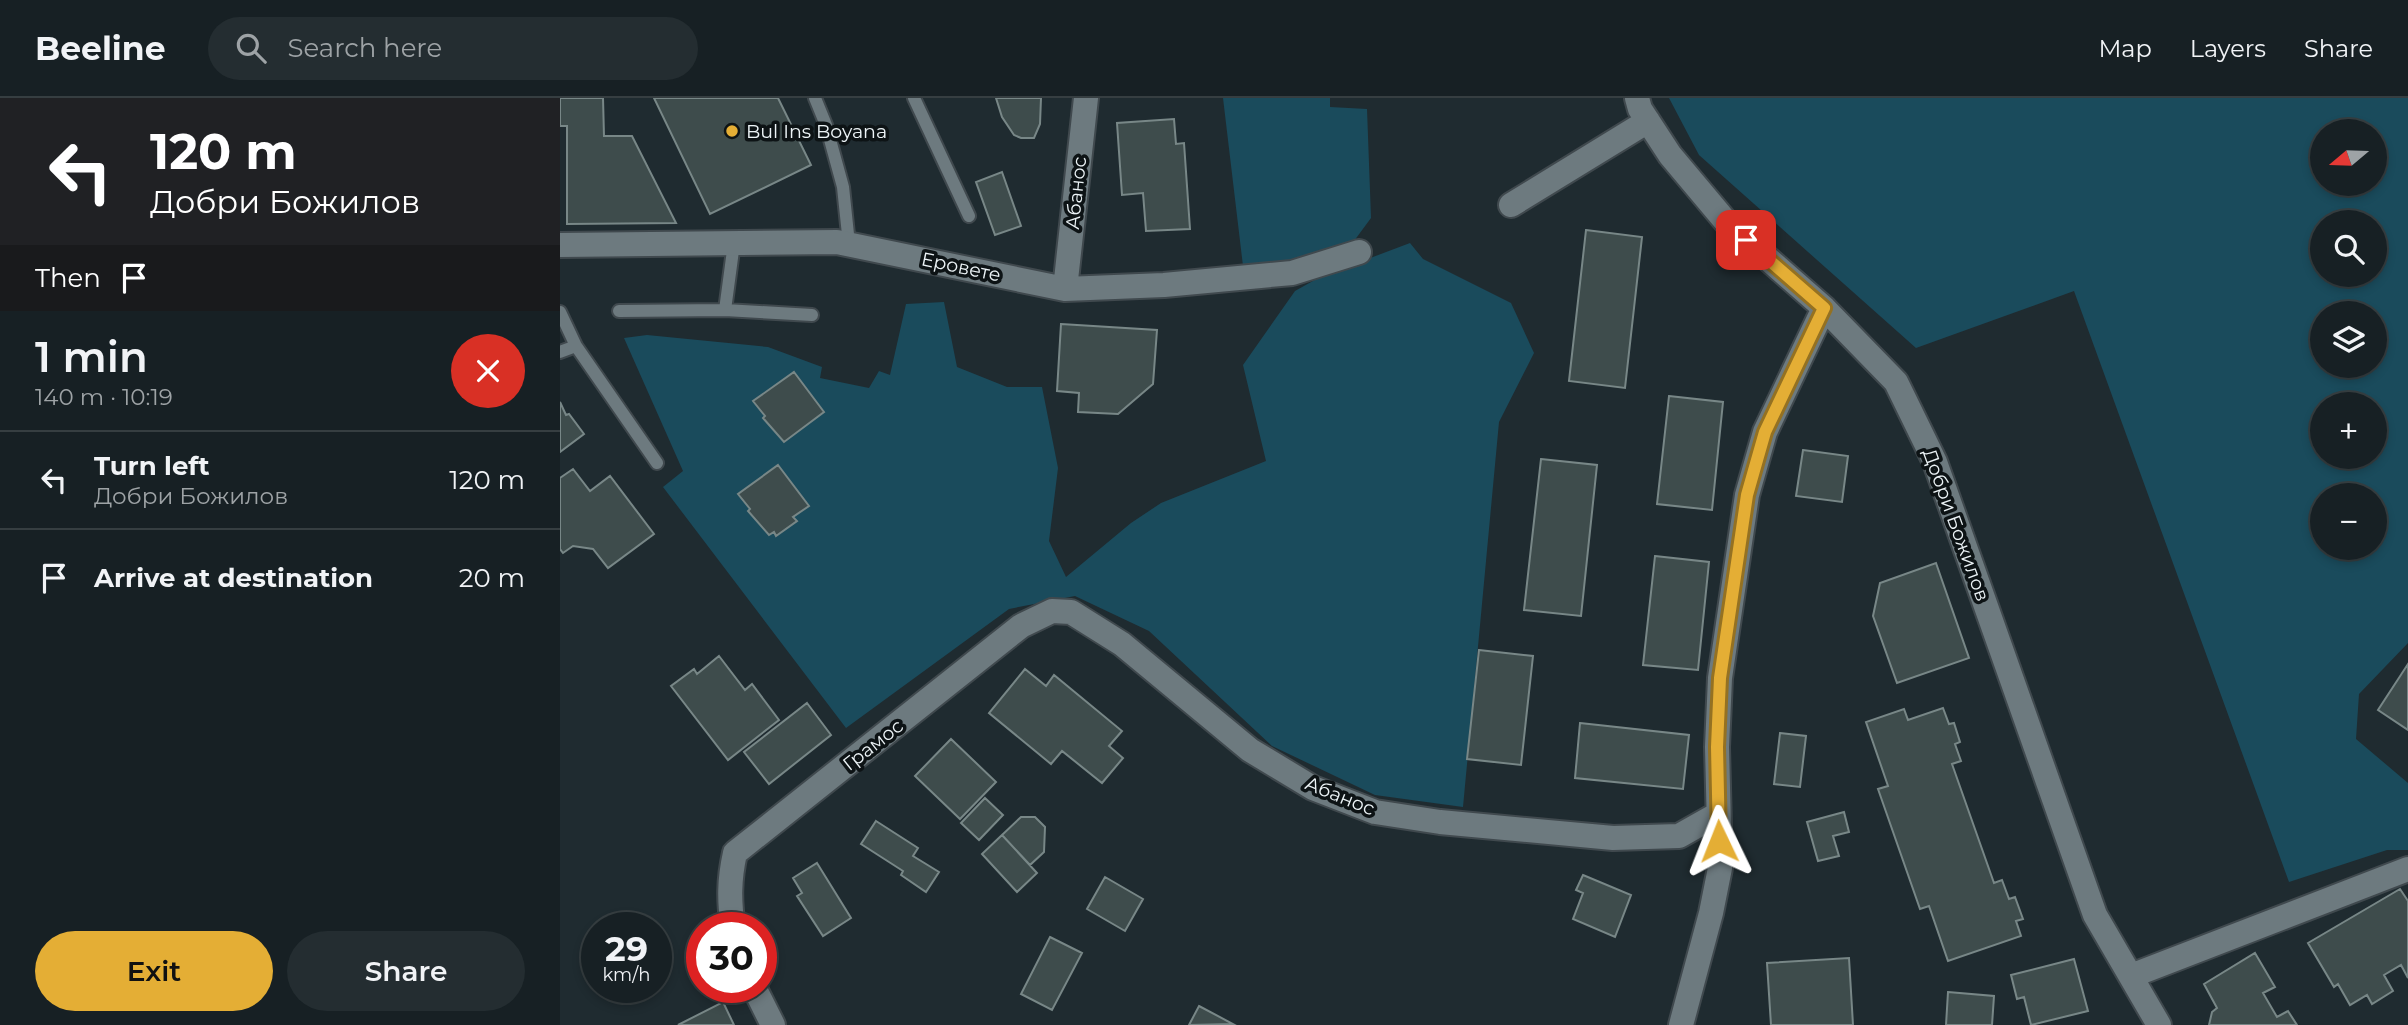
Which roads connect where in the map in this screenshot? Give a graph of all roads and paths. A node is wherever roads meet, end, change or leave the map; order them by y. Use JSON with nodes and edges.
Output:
{"nodes":[{"id":1,"x":815,"y":98,"type":"edge"},
{"id":2,"x":914,"y":98,"type":"edge"},
{"id":3,"x":1086,"y":98,"type":"edge"},
{"id":4,"x":1637,"y":98,"type":"edge"},
{"id":5,"x":1648,"y":121,"type":"junction"},
{"id":6,"x":1511,"y":205,"type":"dead end"},
{"id":7,"x":969,"y":216,"type":"dead end"},
{"id":8,"x":734,"y":243,"type":"junction"},
{"id":9,"x":849,"y":244,"type":"junction"},
{"id":10,"x":560,"y":245,"type":"edge"},
{"id":11,"x":1359,"y":252,"type":"dead end"},
{"id":12,"x":1065,"y":289,"type":"junction"},
{"id":13,"x":1824,"y":308,"type":"junction"},
{"id":14,"x":725,"y":310,"type":"junction"},
{"id":15,"x":619,"y":311,"type":"dead end"},
{"id":16,"x":560,"y":312,"type":"edge"},
{"id":17,"x":812,"y":315,"type":"dead end"},
{"id":18,"x":576,"y":346,"type":"junction"},
{"id":19,"x":560,"y":352,"type":"edge"},
{"id":20,"x":657,"y":463,"type":"dead end"},
{"id":21,"x":1052,"y":611,"type":"joint"},
{"id":22,"x":1718,"y":814,"type":"junction"},
{"id":23,"x":2408,"y":869,"type":"edge"},
{"id":24,"x":731,"y":912,"type":"edge"},
{"id":25,"x":2131,"y":976,"type":"junction"},
{"id":26,"x":762,"y":1003,"type":"edge"},
{"id":27,"x":773,"y":1025,"type":"edge"},
{"id":28,"x":1681,"y":1025,"type":"edge"},
{"id":29,"x":2159,"y":1025,"type":"edge"}],
"edges":[{"from":1,"to":9,"type":"lane"},
{"from":2,"to":7,"type":"lane"},
{"from":3,"to":12,"type":"street","name":"Абанос"},
{"from":4,"to":5,"type":"street","name":"Добри Божилов"},
{"from":5,"to":6,"type":"street"},
{"from":5,"to":13,"type":"street","name":"Добри Божилов"},
{"from":8,"to":9,"type":"street","name":"Еровете"},
{"from":8,"to":10,"type":"street","name":"Еровете"},
{"from":8,"to":14,"type":"lane"},
{"from":9,"to":12,"type":"street","name":"Еровете"},
{"from":11,"to":12,"type":"street","name":"Еровете"},
{"from":13,"to":22,"type":"street"},
{"from":13,"to":25,"type":"street","name":"Добри Божилов"},
{"from":14,"to":15,"type":"lane"},
{"from":14,"to":17,"type":"lane"},
{"from":16,"to":18,"type":"lane"},
{"from":18,"to":19,"type":"lane"},
{"from":18,"to":20,"type":"lane"},
{"from":21,"to":22,"type":"street","name":"Абанос"},
{"from":21,"to":24,"type":"street","name":"Грамос"},
{"from":22,"to":28,"type":"street"},
{"from":23,"to":25,"type":"street"},
{"from":25,"to":29,"type":"street","name":"Добри Божилов"},
{"from":26,"to":27,"type":"street"}]}
